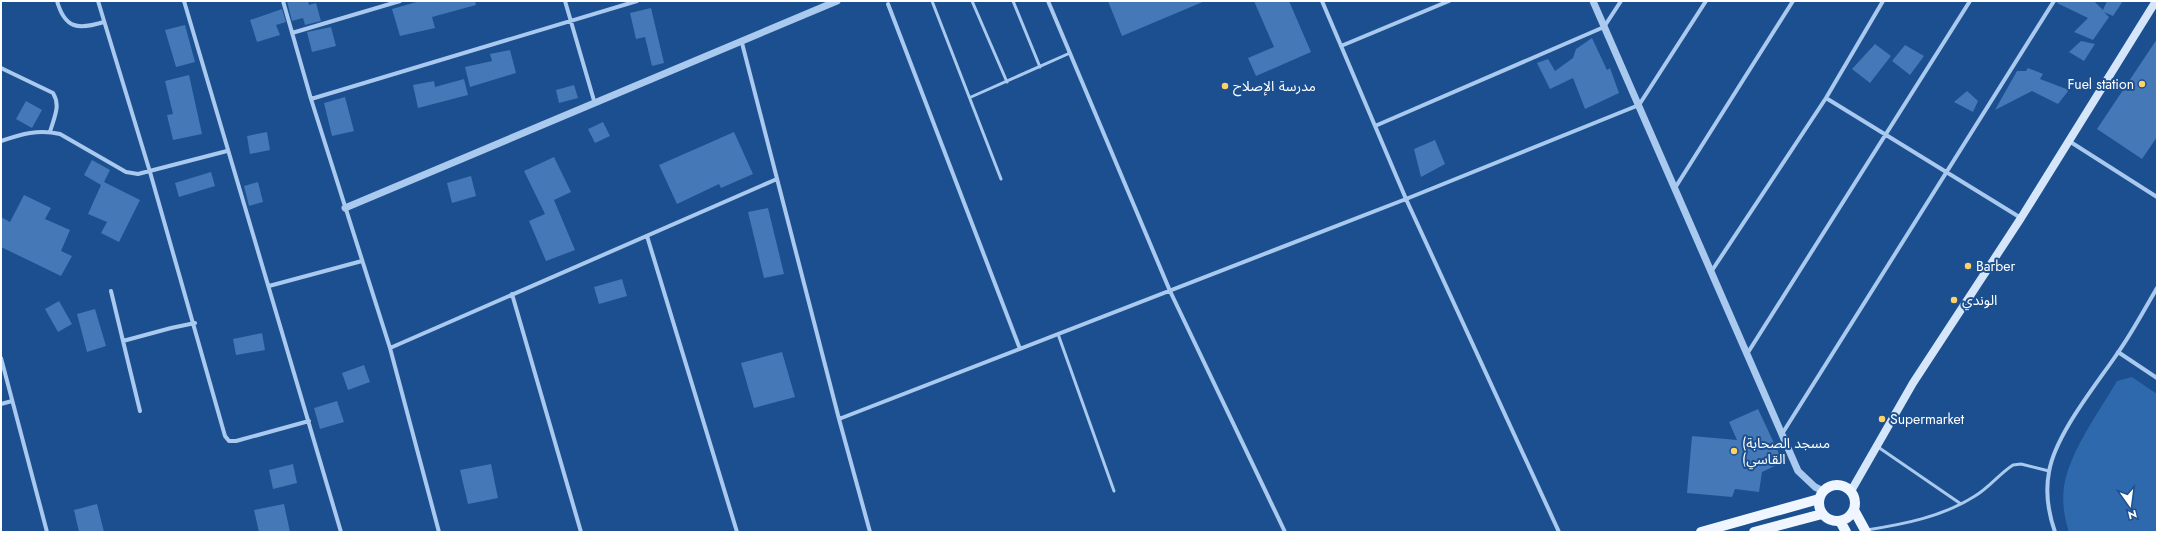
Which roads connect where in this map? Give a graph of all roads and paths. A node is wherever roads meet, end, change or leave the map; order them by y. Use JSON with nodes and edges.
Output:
{"nodes":[{"id":1,"x":57,"y":1,"type":"edge"},
{"id":2,"x":98,"y":1,"type":"edge"},
{"id":3,"x":184,"y":1,"type":"edge"},
{"id":4,"x":283,"y":1,"type":"edge"},
{"id":5,"x":400,"y":1,"type":"edge"},
{"id":6,"x":565,"y":1,"type":"edge"},
{"id":7,"x":637,"y":1,"type":"edge"},
{"id":8,"x":837,"y":1,"type":"edge"},
{"id":9,"x":932,"y":1,"type":"edge"},
{"id":10,"x":972,"y":1,"type":"edge"},
{"id":11,"x":1013,"y":1,"type":"edge"},
{"id":12,"x":1048,"y":1,"type":"edge"},
{"id":13,"x":1322,"y":1,"type":"edge"},
{"id":14,"x":1449,"y":1,"type":"edge"},
{"id":15,"x":1593,"y":1,"type":"edge"},
{"id":16,"x":1621,"y":1,"type":"edge"},
{"id":17,"x":1706,"y":1,"type":"edge"},
{"id":18,"x":1793,"y":1,"type":"edge"},
{"id":19,"x":1883,"y":1,"type":"edge"},
{"id":20,"x":1970,"y":1,"type":"edge"},
{"id":21,"x":2054,"y":1,"type":"edge"},
{"id":22,"x":2156,"y":1,"type":"edge"},
{"id":23,"x":888,"y":4,"type":"dead end"},
{"id":24,"x":571,"y":20,"type":"junction"},
{"id":25,"x":104,"y":22,"type":"junction"},
{"id":26,"x":1604,"y":26,"type":"junction"},
{"id":27,"x":292,"y":33,"type":"junction"},
{"id":28,"x":742,"y":42,"type":"junction"},
{"id":29,"x":1342,"y":46,"type":"junction"},
{"id":30,"x":1070,"y":53,"type":"junction"},
{"id":31,"x":1040,"y":67,"type":"junction"},
{"id":32,"x":1,"y":68,"type":"edge"},
{"id":33,"x":1007,"y":82,"type":"junction"},
{"id":34,"x":971,"y":97,"type":"junction"},
{"id":35,"x":1826,"y":98,"type":"junction"},
{"id":36,"x":311,"y":99,"type":"junction"},
{"id":37,"x":595,"y":104,"type":"junction"},
{"id":38,"x":1639,"y":105,"type":"junction"},
{"id":39,"x":1375,"y":126,"type":"junction"},
{"id":40,"x":50,"y":132,"type":"junction"},
{"id":41,"x":1886,"y":135,"type":"junction"},
{"id":42,"x":1,"y":141,"type":"edge"},
{"id":43,"x":2069,"y":141,"type":"junction"},
{"id":44,"x":227,"y":151,"type":"junction"},
{"id":45,"x":150,"y":172,"type":"junction"},
{"id":46,"x":1946,"y":172,"type":"junction"},
{"id":47,"x":777,"y":179,"type":"junction"},
{"id":48,"x":1002,"y":180,"type":"dead end"},
{"id":49,"x":1675,"y":188,"type":"junction"},
{"id":50,"x":2157,"y":197,"type":"edge"},
{"id":51,"x":1406,"y":199,"type":"junction"},
{"id":52,"x":345,"y":208,"type":"junction"},
{"id":53,"x":2021,"y":218,"type":"junction"},
{"id":54,"x":647,"y":236,"type":"junction"},
{"id":55,"x":362,"y":261,"type":"junction"},
{"id":56,"x":1711,"y":272,"type":"junction"},
{"id":57,"x":269,"y":286,"type":"junction"},
{"id":58,"x":2157,"y":288,"type":"edge"},
{"id":59,"x":111,"y":291,"type":"dead end"},
{"id":60,"x":1170,"y":292,"type":"junction"},
{"id":61,"x":512,"y":294,"type":"junction"},
{"id":62,"x":195,"y":324,"type":"junction"},
{"id":63,"x":1058,"y":334,"type":"junction"},
{"id":64,"x":123,"y":340,"type":"junction"},
{"id":65,"x":390,"y":348,"type":"junction"},
{"id":66,"x":1020,"y":349,"type":"junction"},
{"id":67,"x":2118,"y":352,"type":"junction"},
{"id":68,"x":1747,"y":354,"type":"junction"},
{"id":69,"x":1,"y":358,"type":"edge"},
{"id":70,"x":2157,"y":378,"type":"edge"},
{"id":71,"x":12,"y":401,"type":"junction"},
{"id":72,"x":1,"y":404,"type":"edge"},
{"id":73,"x":140,"y":411,"type":"dead end"},
{"id":74,"x":839,"y":419,"type":"junction"},
{"id":75,"x":309,"y":421,"type":"junction"},
{"id":76,"x":1782,"y":434,"type":"junction"},
{"id":77,"x":1877,"y":446,"type":"junction"},
{"id":78,"x":2049,"y":471,"type":"junction"},
{"id":79,"x":1114,"y":491,"type":"dead end"},
{"id":80,"x":1851,"y":492,"type":"junction"},
{"id":81,"x":1821,"y":495,"type":"junction"},
{"id":82,"x":1961,"y":504,"type":"junction"},
{"id":83,"x":1854,"y":510,"type":"junction"},
{"id":84,"x":1822,"y":514,"type":"junction"},
{"id":85,"x":1840,"y":521,"type":"junction"},
{"id":86,"x":1865,"y":531,"type":"edge"},
{"id":87,"x":47,"y":532,"type":"edge"},
{"id":88,"x":341,"y":532,"type":"edge"},
{"id":89,"x":439,"y":532,"type":"edge"},
{"id":90,"x":581,"y":532,"type":"edge"},
{"id":91,"x":737,"y":532,"type":"edge"},
{"id":92,"x":870,"y":532,"type":"edge"},
{"id":93,"x":1285,"y":532,"type":"edge"},
{"id":94,"x":1559,"y":532,"type":"edge"},
{"id":95,"x":1701,"y":532,"type":"edge"},
{"id":96,"x":1754,"y":532,"type":"edge"},
{"id":97,"x":1846,"y":532,"type":"edge"},
{"id":98,"x":2055,"y":532,"type":"edge"}],
"edges":[{"from":1,"to":25,"type":"street"},
{"from":2,"to":25,"type":"street"},
{"from":3,"to":44,"type":"street"},
{"from":4,"to":27,"type":"street"},
{"from":5,"to":27,"type":"street"},
{"from":6,"to":24,"type":"street"},
{"from":7,"to":24,"type":"street"},
{"from":8,"to":28,"type":"street"},
{"from":9,"to":34,"type":"lane"},
{"from":10,"to":33,"type":"lane"},
{"from":11,"to":31,"type":"lane"},
{"from":12,"to":30,"type":"street"},
{"from":13,"to":29,"type":"street"},
{"from":14,"to":29,"type":"street"},
{"from":15,"to":26,"type":"street"},
{"from":16,"to":26,"type":"street"},
{"from":17,"to":38,"type":"street"},
{"from":18,"to":49,"type":"street"},
{"from":19,"to":35,"type":"street"},
{"from":20,"to":41,"type":"street"},
{"from":21,"to":46,"type":"street"},
{"from":22,"to":43,"type":"main road"},
{"from":23,"to":66,"type":"street"},
{"from":24,"to":36,"type":"street"},
{"from":24,"to":37,"type":"street"},
{"from":25,"to":45,"type":"street"},
{"from":26,"to":38,"type":"street"},
{"from":26,"to":39,"type":"street"},
{"from":27,"to":36,"type":"street"},
{"from":28,"to":37,"type":"street"},
{"from":28,"to":47,"type":"street"},
{"from":29,"to":39,"type":"street"},
{"from":30,"to":31,"type":"lane"},
{"from":30,"to":60,"type":"street"},
{"from":31,"to":33,"type":"lane"},
{"from":32,"to":40,"type":"street"},
{"from":33,"to":34,"type":"lane"},
{"from":34,"to":48,"type":"lane"},
{"from":35,"to":41,"type":"street"},
{"from":35,"to":56,"type":"street"},
{"from":36,"to":52,"type":"street"},
{"from":37,"to":52,"type":"street"},
{"from":38,"to":49,"type":"street"},
{"from":38,"to":51,"type":"street"},
{"from":39,"to":51,"type":"street"},
{"from":40,"to":42,"type":"street"},
{"from":40,"to":45,"type":"street"},
{"from":41,"to":46,"type":"street"},
{"from":41,"to":68,"type":"street"},
{"from":43,"to":50,"type":"street"},
{"from":43,"to":53,"type":"main road"},
{"from":44,"to":45,"type":"street"},
{"from":44,"to":57,"type":"street"},
{"from":45,"to":62,"type":"street"},
{"from":46,"to":53,"type":"street"},
{"from":46,"to":76,"type":"street"},
{"from":47,"to":54,"type":"street"},
{"from":47,"to":74,"type":"street"},
{"from":49,"to":56,"type":"street"},
{"from":51,"to":60,"type":"street"},
{"from":51,"to":94,"type":"street"},
{"from":52,"to":55,"type":"street"},
{"from":53,"to":77,"type":"main road"},
{"from":54,"to":61,"type":"street"},
{"from":54,"to":91,"type":"street"},
{"from":55,"to":57,"type":"street"},
{"from":55,"to":65,"type":"street"},
{"from":56,"to":68,"type":"street"},
{"from":57,"to":75,"type":"street"},
{"from":58,"to":67,"type":"street"},
{"from":59,"to":64,"type":"street"},
{"from":60,"to":63,"type":"street"},
{"from":60,"to":93,"type":"street"},
{"from":61,"to":65,"type":"street"},
{"from":61,"to":90,"type":"street"},
{"from":62,"to":64,"type":"street"},
{"from":62,"to":75,"type":"street"},
{"from":63,"to":66,"type":"street"},
{"from":63,"to":79,"type":"lane"},
{"from":64,"to":73,"type":"street"},
{"from":65,"to":89,"type":"street"},
{"from":66,"to":74,"type":"street"},
{"from":67,"to":70,"type":"street"},
{"from":67,"to":78,"type":"street"},
{"from":68,"to":76,"type":"street"},
{"from":69,"to":71,"type":"street"},
{"from":71,"to":72,"type":"street"},
{"from":71,"to":87,"type":"street"},
{"from":74,"to":92,"type":"street"},
{"from":75,"to":88,"type":"street"},
{"from":76,"to":81,"type":"street"},
{"from":77,"to":80,"type":"main road"},
{"from":77,"to":82,"type":"lane"},
{"from":78,"to":82,"type":"lane"},
{"from":78,"to":98,"type":"street"},
{"from":80,"to":81,"type":"main road"},
{"from":80,"to":83,"type":"main road"},
{"from":81,"to":84,"type":"main road"},
{"from":81,"to":95,"type":"main road"},
{"from":82,"to":86,"type":"lane"},
{"from":83,"to":85,"type":"main road"},
{"from":83,"to":86,"type":"main road"},
{"from":84,"to":85,"type":"main road"},
{"from":84,"to":96,"type":"main road"},
{"from":85,"to":97,"type":"main road"}]}
